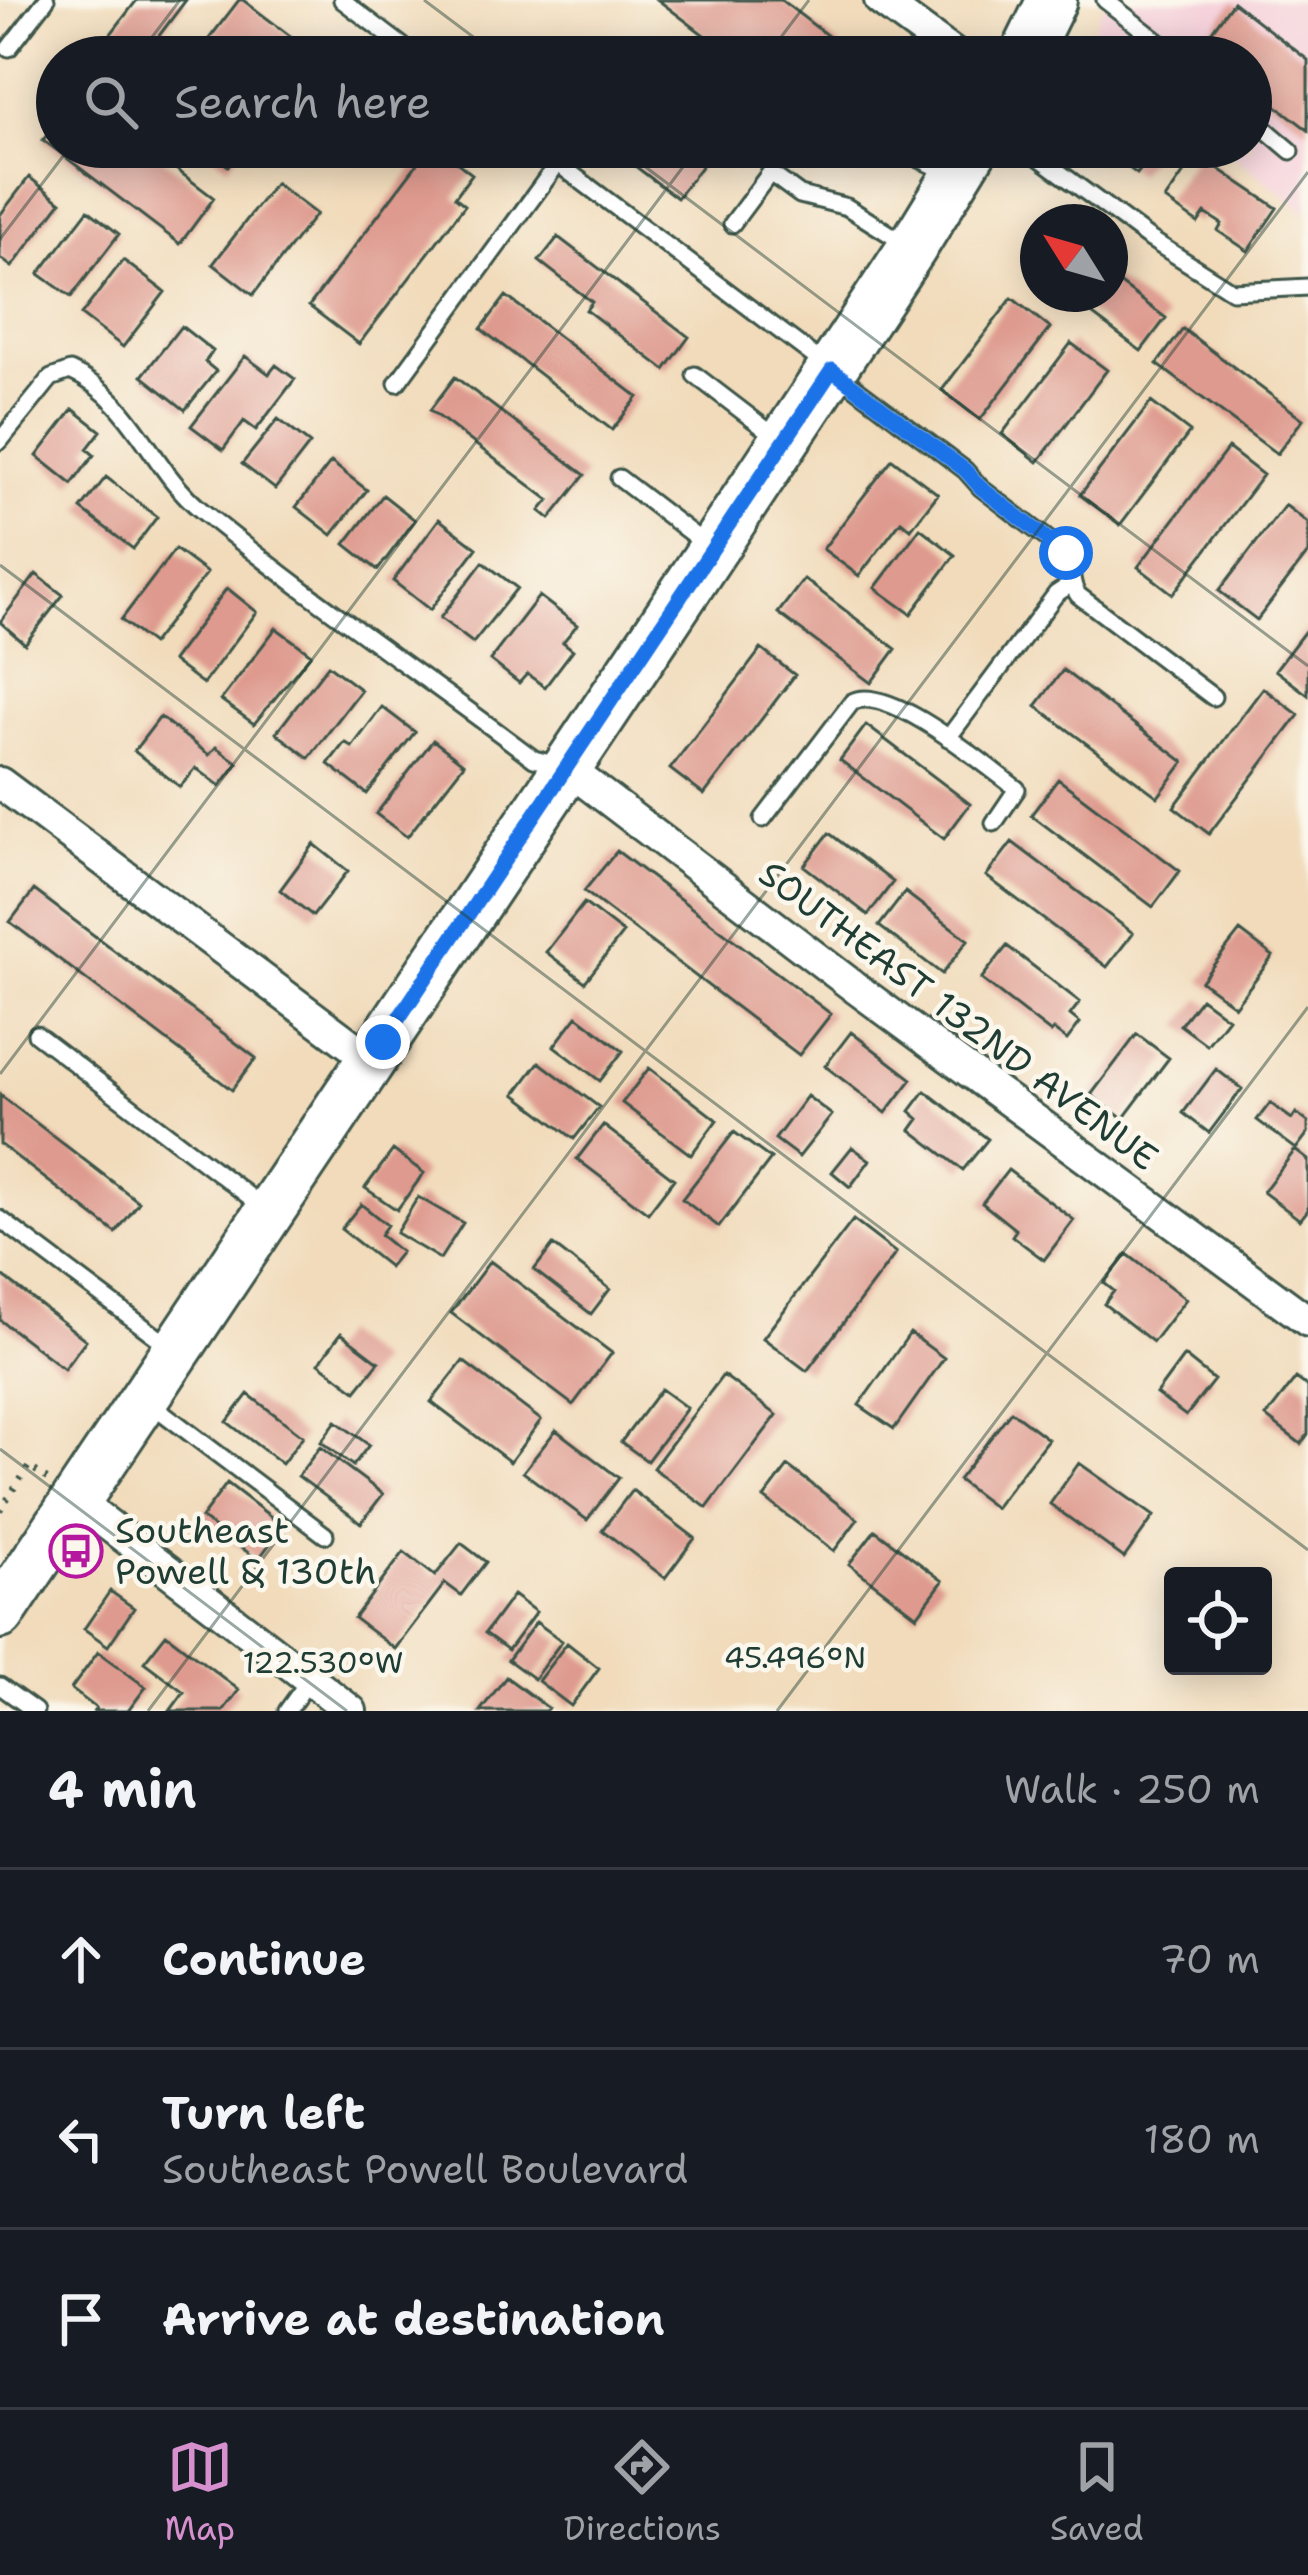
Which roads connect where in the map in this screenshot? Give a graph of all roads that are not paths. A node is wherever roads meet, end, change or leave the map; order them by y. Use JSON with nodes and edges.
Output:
{"nodes":[{"id":1,"x":46,"y":0,"type":"edge"},
{"id":2,"x":342,"y":0,"type":"edge"},
{"id":3,"x":880,"y":0,"type":"edge"},
{"id":4,"x":1052,"y":0,"type":"edge"},
{"id":5,"x":1105,"y":0,"type":"edge"},
{"id":6,"x":389,"y":36,"type":"edge"},
{"id":7,"x":929,"y":36,"type":"edge"},
{"id":8,"x":1034,"y":36,"type":"edge"},
{"id":9,"x":1151,"y":36,"type":"edge"},
{"id":10,"x":9,"y":48,"type":"dead end"},
{"id":11,"x":1272,"y":135,"type":"edge"},
{"id":12,"x":1291,"y":151,"type":"dead end"},
{"id":13,"x":555,"y":168,"type":"edge"},
{"id":14,"x":563,"y":168,"type":"edge"},
{"id":15,"x":962,"y":168,"type":"edge"},
{"id":16,"x":1053,"y":168,"type":"edge"},
{"id":17,"x":732,"y":224,"type":"dead end"},
{"id":18,"x":912,"y":248,"type":"junction"},
{"id":19,"x":1308,"y":286,"type":"edge"},
{"id":20,"x":832,"y":370,"type":"junction"},
{"id":21,"x":694,"y":375,"type":"dead end"},
{"id":22,"x":397,"y":383,"type":"dead end"},
{"id":23,"x":0,"y":441,"type":"edge"},
{"id":24,"x":784,"y":442,"type":"junction"},
{"id":25,"x":619,"y":478,"type":"dead end"},
{"id":26,"x":712,"y":549,"type":"junction"},
{"id":27,"x":1071,"y":584,"type":"junction"},
{"id":28,"x":1213,"y":697,"type":"dead end"},
{"id":29,"x":948,"y":738,"type":"junction"},
{"id":30,"x":567,"y":768,"type":"junction"},
{"id":31,"x":0,"y":783,"type":"edge"},
{"id":32,"x":763,"y":819,"type":"dead end"},
{"id":33,"x":994,"y":823,"type":"dead end"},
{"id":34,"x":36,"y":1034,"type":"dead end"},
{"id":35,"x":371,"y":1060,"type":"junction"},
{"id":36,"x":269,"y":1212,"type":"junction"},
{"id":37,"x":0,"y":1219,"type":"edge"},
{"id":38,"x":1308,"y":1321,"type":"edge"},
{"id":39,"x":176,"y":1352,"type":"junction"},
{"id":40,"x":145,"y":1398,"type":"junction"},
{"id":41,"x":76,"y":1500,"type":"junction"},
{"id":42,"x":325,"y":1535,"type":"dead end"},
{"id":43,"x":0,"y":1614,"type":"edge"},
{"id":44,"x":310,"y":1679,"type":"junction"},
{"id":45,"x":0,"y":1686,"type":"edge"},
{"id":46,"x":35,"y":1711,"type":"edge"},
{"id":47,"x":287,"y":1711,"type":"edge"},
{"id":48,"x":351,"y":1711,"type":"edge"}],
"edges":[{"from":1,"to":10,"type":"lane"},
{"from":2,"to":6,"type":"lane"},
{"from":3,"to":7,"type":"street"},
{"from":4,"to":8,"type":"main road"},
{"from":5,"to":9,"type":"lane"},
{"from":11,"to":12,"type":"lane"},
{"from":13,"to":22,"type":"lane"},
{"from":14,"to":20,"type":"lane"},
{"from":15,"to":18,"type":"main road"},
{"from":16,"to":19,"type":"lane"},
{"from":17,"to":18,"type":"lane"},
{"from":18,"to":20,"type":"main road"},
{"from":20,"to":24,"type":"main road"},
{"from":20,"to":27,"type":"lane"},
{"from":21,"to":24,"type":"lane"},
{"from":23,"to":30,"type":"lane"},
{"from":24,"to":26,"type":"main road"},
{"from":25,"to":26,"type":"lane"},
{"from":26,"to":30,"type":"main road"},
{"from":27,"to":28,"type":"lane"},
{"from":27,"to":29,"type":"lane"},
{"from":29,"to":32,"type":"lane"},
{"from":29,"to":33,"type":"lane"},
{"from":30,"to":35,"type":"main road"},
{"from":30,"to":38,"type":"street","name":"SOUTHEAST 132ND AVENUE"},
{"from":31,"to":35,"type":"street"},
{"from":34,"to":36,"type":"lane"},
{"from":35,"to":36,"type":"main road"},
{"from":36,"to":39,"type":"main road"},
{"from":37,"to":39,"type":"lane"},
{"from":39,"to":40,"type":"main road"},
{"from":40,"to":41,"type":"main road"},
{"from":40,"to":42,"type":"lane"},
{"from":41,"to":43,"type":"main road"},
{"from":41,"to":44,"type":"street"},
{"from":44,"to":47,"type":"lane"},
{"from":44,"to":48,"type":"street"},
{"from":45,"to":46,"type":"lane"}]}
